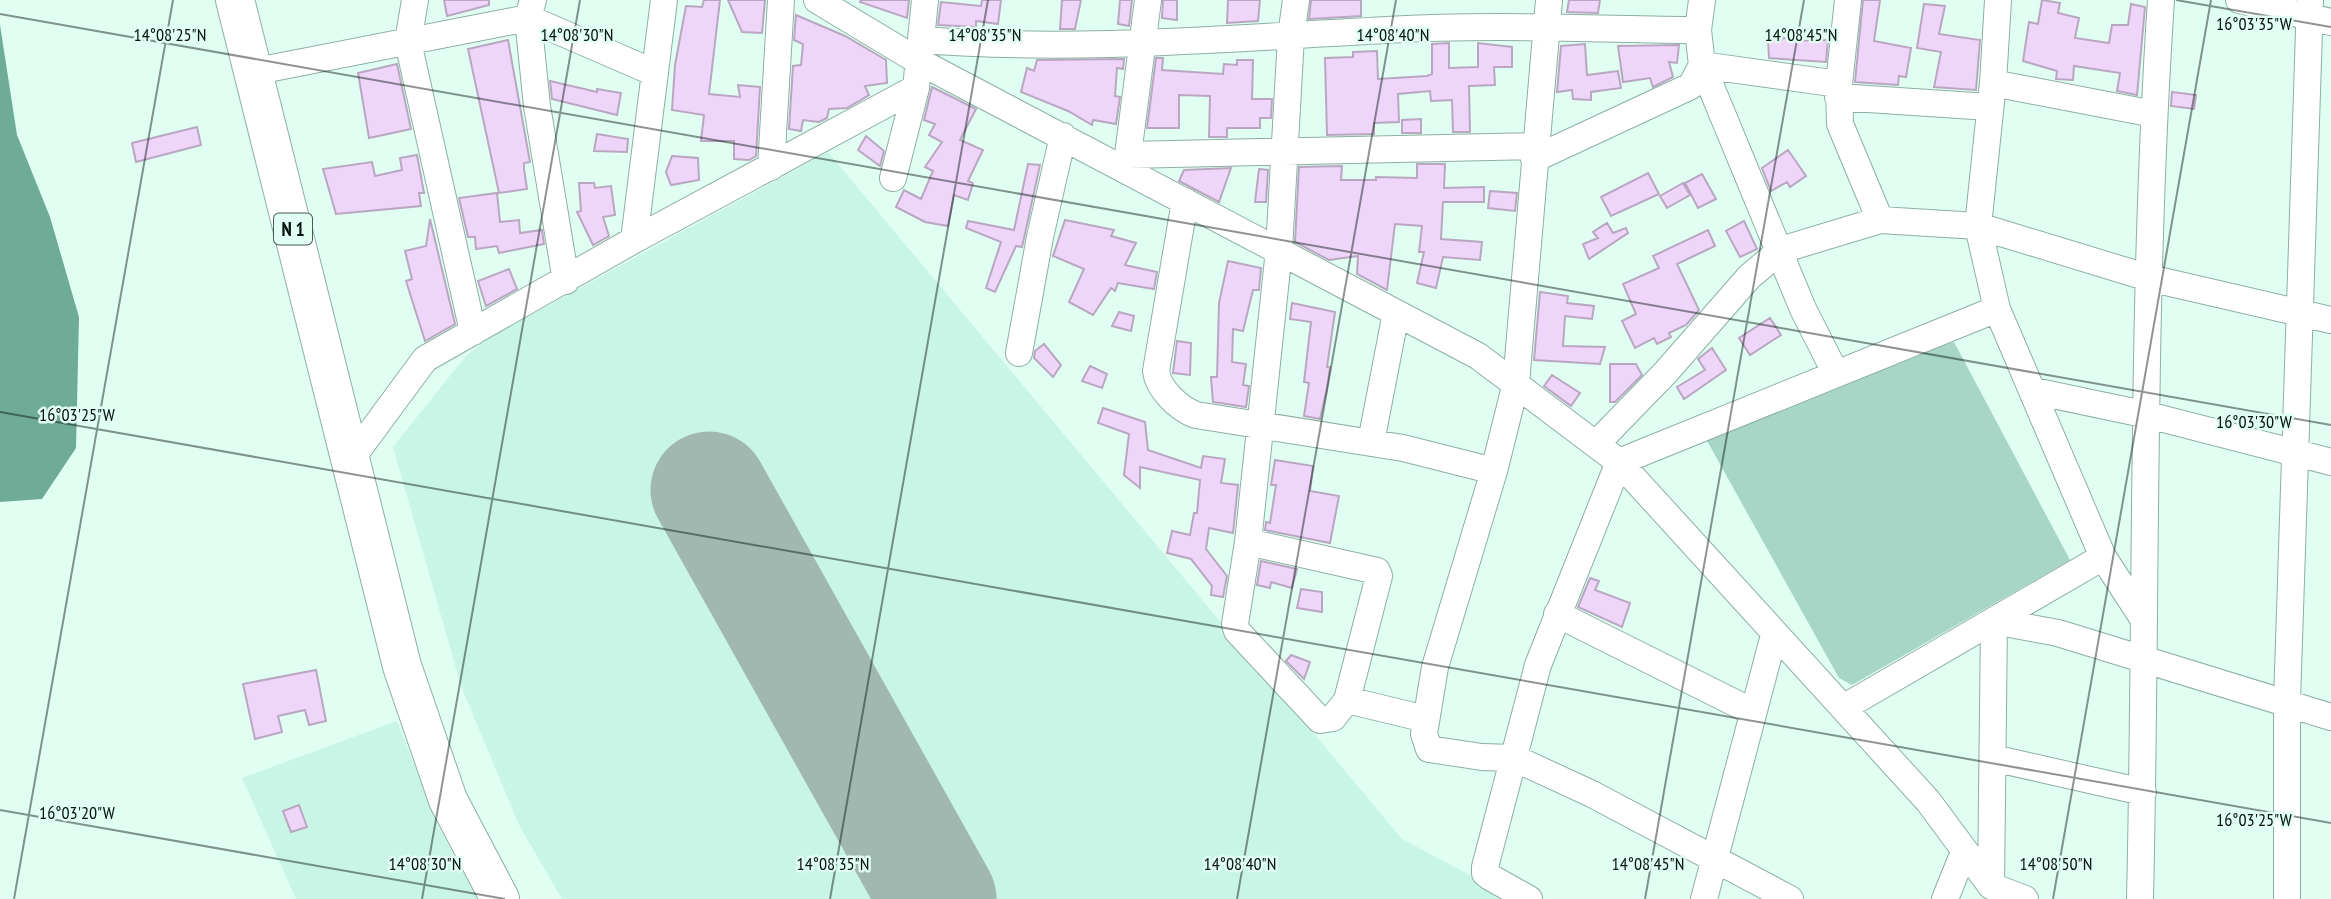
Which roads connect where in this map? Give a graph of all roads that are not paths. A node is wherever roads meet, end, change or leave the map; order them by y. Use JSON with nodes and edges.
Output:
{"nodes":[{"id":1,"x":235,"y":0,"type":"edge"},
{"id":2,"x":415,"y":0,"type":"edge"},
{"id":3,"x":664,"y":0,"type":"edge"},
{"id":4,"x":781,"y":0,"type":"edge"},
{"id":5,"x":817,"y":0,"type":"edge"},
{"id":6,"x":925,"y":0,"type":"edge"},
{"id":7,"x":1148,"y":0,"type":"edge"},
{"id":8,"x":1296,"y":0,"type":"edge"},
{"id":9,"x":1549,"y":0,"type":"edge"},
{"id":10,"x":1702,"y":0,"type":"edge"},
{"id":11,"x":1848,"y":0,"type":"edge"},
{"id":12,"x":1998,"y":0,"type":"edge"},
{"id":13,"x":2161,"y":0,"type":"edge"},
{"id":14,"x":2239,"y":0,"type":"edge"},
{"id":15,"x":530,"y":9,"type":"edge"},
{"id":16,"x":2316,"y":13,"type":"edge"},
{"id":17,"x":1546,"y":28,"type":"junction"},
{"id":18,"x":1698,"y":30,"type":"junction"},
{"id":19,"x":1291,"y":36,"type":"junction"},
{"id":20,"x":408,"y":42,"type":"junction"},
{"id":21,"x":1143,"y":43,"type":"junction"},
{"id":22,"x":919,"y":63,"type":"junction"},
{"id":23,"x":1702,"y":65,"type":"junction"},
{"id":24,"x":252,"y":72,"type":"junction"},
{"id":25,"x":655,"y":73,"type":"junction"},
{"id":26,"x":1839,"y":90,"type":"junction"},
{"id":27,"x":1991,"y":95,"type":"junction"},
{"id":28,"x":2154,"y":114,"type":"junction"},
{"id":29,"x":1063,"y":136,"type":"junction"},
{"id":30,"x":1286,"y":152,"type":"junction"},
{"id":31,"x":1534,"y":152,"type":"junction"},
{"id":32,"x":1127,"y":162,"type":"junction"},
{"id":33,"x":772,"y":167,"type":"junction"},
{"id":34,"x":894,"y":178,"type":"dead end"},
{"id":35,"x":1185,"y":201,"type":"junction"},
{"id":36,"x":1880,"y":220,"type":"junction"},
{"id":37,"x":1978,"y":226,"type":"junction"},
{"id":38,"x":634,"y":240,"type":"junction"},
{"id":39,"x":1279,"y":250,"type":"junction"},
{"id":40,"x":1781,"y":250,"type":"junction"},
{"id":41,"x":2149,"y":278,"type":"junction"},
{"id":42,"x":566,"y":281,"type":"junction"},
{"id":43,"x":1997,"y":309,"type":"junction"},
{"id":44,"x":1396,"y":313,"type":"junction"},
{"id":45,"x":2300,"y":313,"type":"junction"},
{"id":46,"x":2331,"y":320,"type":"edge"},
{"id":47,"x":473,"y":332,"type":"junction"},
{"id":48,"x":1019,"y":353,"type":"dead end"},
{"id":49,"x":1836,"y":374,"type":"junction"},
{"id":50,"x":1516,"y":383,"type":"junction"},
{"id":51,"x":2034,"y":391,"type":"junction"},
{"id":52,"x":2148,"y":415,"type":"junction"},
{"id":53,"x":1259,"y":424,"type":"junction"},
{"id":54,"x":1371,"y":442,"type":"junction"},
{"id":55,"x":1597,"y":443,"type":"junction"},
{"id":56,"x":2297,"y":455,"type":"junction"},
{"id":57,"x":352,"y":458,"type":"junction"},
{"id":58,"x":1619,"y":462,"type":"junction"},
{"id":59,"x":2331,"y":462,"type":"edge"},
{"id":60,"x":1493,"y":471,"type":"junction"},
{"id":61,"x":1248,"y":542,"type":"junction"},
{"id":62,"x":2102,"y":557,"type":"junction"},
{"id":63,"x":1557,"y":614,"type":"junction"},
{"id":64,"x":2144,"y":620,"type":"junction"},
{"id":65,"x":1994,"y":621,"type":"junction"},
{"id":66,"x":1774,"y":635,"type":"junction"},
{"id":67,"x":2144,"y":657,"type":"junction"},
{"id":68,"x":1347,"y":701,"type":"junction"},
{"id":69,"x":2287,"y":702,"type":"junction"},
{"id":70,"x":1843,"y":708,"type":"junction"},
{"id":71,"x":1751,"y":711,"type":"junction"},
{"id":72,"x":2331,"y":717,"type":"edge"},
{"id":73,"x":1426,"y":719,"type":"junction"},
{"id":74,"x":1514,"y":758,"type":"junction"},
{"id":75,"x":1993,"y":758,"type":"junction"},
{"id":76,"x":2143,"y":792,"type":"junction"},
{"id":77,"x":1964,"y":852,"type":"junction"},
{"id":78,"x":1713,"y":858,"type":"junction"},
{"id":79,"x":1991,"y":886,"type":"junction"},
{"id":80,"x":500,"y":899,"type":"edge"},
{"id":81,"x":1529,"y":899,"type":"edge"},
{"id":82,"x":1704,"y":899,"type":"edge"},
{"id":83,"x":1790,"y":899,"type":"edge"},
{"id":84,"x":1945,"y":899,"type":"edge"},
{"id":85,"x":2025,"y":899,"type":"edge"},
{"id":86,"x":2140,"y":899,"type":"edge"},
{"id":87,"x":2287,"y":899,"type":"edge"}],
"edges":[{"from":1,"to":24,"type":"highway","number":"N 1"},
{"from":2,"to":20,"type":"street"},
{"from":3,"to":25,"type":"street"},
{"from":4,"to":33,"type":"street"},
{"from":5,"to":22,"type":"street"},
{"from":6,"to":22,"type":"street"},
{"from":7,"to":21,"type":"street"},
{"from":8,"to":19,"type":"street"},
{"from":9,"to":17,"type":"street"},
{"from":10,"to":18,"type":"street"},
{"from":11,"to":26,"type":"street"},
{"from":12,"to":27,"type":"street"},
{"from":13,"to":28,"type":"street"},
{"from":14,"to":16,"type":"street"},
{"from":15,"to":20,"type":"street"},
{"from":15,"to":25,"type":"street"},
{"from":15,"to":42,"type":"street"},
{"from":16,"to":45,"type":"street"},
{"from":17,"to":18,"type":"street"},
{"from":17,"to":19,"type":"street"},
{"from":17,"to":31,"type":"street"},
{"from":18,"to":23,"type":"street"},
{"from":19,"to":21,"type":"street"},
{"from":19,"to":30,"type":"street"},
{"from":20,"to":24,"type":"street"},
{"from":20,"to":47,"type":"street"},
{"from":21,"to":22,"type":"street"},
{"from":21,"to":32,"type":"street"},
{"from":22,"to":29,"type":"street"},
{"from":22,"to":33,"type":"street"},
{"from":22,"to":34,"type":"street"},
{"from":23,"to":26,"type":"street"},
{"from":23,"to":31,"type":"street"},
{"from":23,"to":40,"type":"street"},
{"from":24,"to":57,"type":"highway","number":"N 1"},
{"from":25,"to":38,"type":"street"},
{"from":26,"to":27,"type":"street"},
{"from":26,"to":36,"type":"street"},
{"from":27,"to":28,"type":"street"},
{"from":27,"to":37,"type":"street"},
{"from":28,"to":41,"type":"street"},
{"from":29,"to":32,"type":"street"},
{"from":29,"to":48,"type":"street"},
{"from":30,"to":31,"type":"street"},
{"from":30,"to":32,"type":"street"},
{"from":30,"to":39,"type":"street"},
{"from":31,"to":50,"type":"street"},
{"from":32,"to":35,"type":"street"},
{"from":33,"to":38,"type":"street"},
{"from":35,"to":39,"type":"street"},
{"from":35,"to":53,"type":"street"},
{"from":36,"to":37,"type":"street"},
{"from":36,"to":40,"type":"street"},
{"from":37,"to":41,"type":"street"},
{"from":37,"to":43,"type":"street"},
{"from":38,"to":42,"type":"street"},
{"from":39,"to":44,"type":"street"},
{"from":39,"to":53,"type":"street"},
{"from":40,"to":49,"type":"street"},
{"from":40,"to":55,"type":"street"},
{"from":41,"to":45,"type":"street"},
{"from":41,"to":52,"type":"street"},
{"from":42,"to":47,"type":"street"},
{"from":43,"to":49,"type":"street"},
{"from":43,"to":51,"type":"street"},
{"from":44,"to":50,"type":"street"},
{"from":44,"to":54,"type":"street"},
{"from":45,"to":46,"type":"street"},
{"from":45,"to":56,"type":"street"},
{"from":47,"to":57,"type":"street"},
{"from":49,"to":58,"type":"street"},
{"from":50,"to":55,"type":"street"},
{"from":50,"to":60,"type":"street"},
{"from":51,"to":52,"type":"street"},
{"from":51,"to":62,"type":"street"},
{"from":52,"to":56,"type":"street"},
{"from":52,"to":64,"type":"street"},
{"from":53,"to":54,"type":"street"},
{"from":53,"to":61,"type":"street"},
{"from":54,"to":60,"type":"street"},
{"from":55,"to":58,"type":"street"},
{"from":56,"to":59,"type":"street"},
{"from":56,"to":69,"type":"street"},
{"from":57,"to":80,"type":"highway","number":"N 1"},
{"from":58,"to":63,"type":"street"},
{"from":58,"to":66,"type":"street"},
{"from":60,"to":73,"type":"street"},
{"from":61,"to":68,"type":"street"},
{"from":61,"to":68,"type":"street"},
{"from":62,"to":64,"type":"street"},
{"from":62,"to":65,"type":"street"},
{"from":63,"to":71,"type":"street"},
{"from":63,"to":74,"type":"street"},
{"from":64,"to":67,"type":"street"},
{"from":65,"to":67,"type":"street"},
{"from":65,"to":70,"type":"street"},
{"from":65,"to":75,"type":"street"},
{"from":66,"to":70,"type":"street"},
{"from":66,"to":71,"type":"street"},
{"from":67,"to":69,"type":"street"},
{"from":67,"to":76,"type":"street"},
{"from":68,"to":73,"type":"street"},
{"from":69,"to":72,"type":"street"},
{"from":69,"to":87,"type":"street"},
{"from":70,"to":77,"type":"street"},
{"from":71,"to":78,"type":"street"},
{"from":73,"to":74,"type":"street"},
{"from":74,"to":78,"type":"street"},
{"from":74,"to":81,"type":"street"},
{"from":75,"to":76,"type":"street"},
{"from":75,"to":79,"type":"street"},
{"from":76,"to":86,"type":"street"},
{"from":77,"to":79,"type":"street"},
{"from":77,"to":84,"type":"street"},
{"from":78,"to":82,"type":"street"},
{"from":78,"to":83,"type":"street"},
{"from":79,"to":85,"type":"street"}]}
